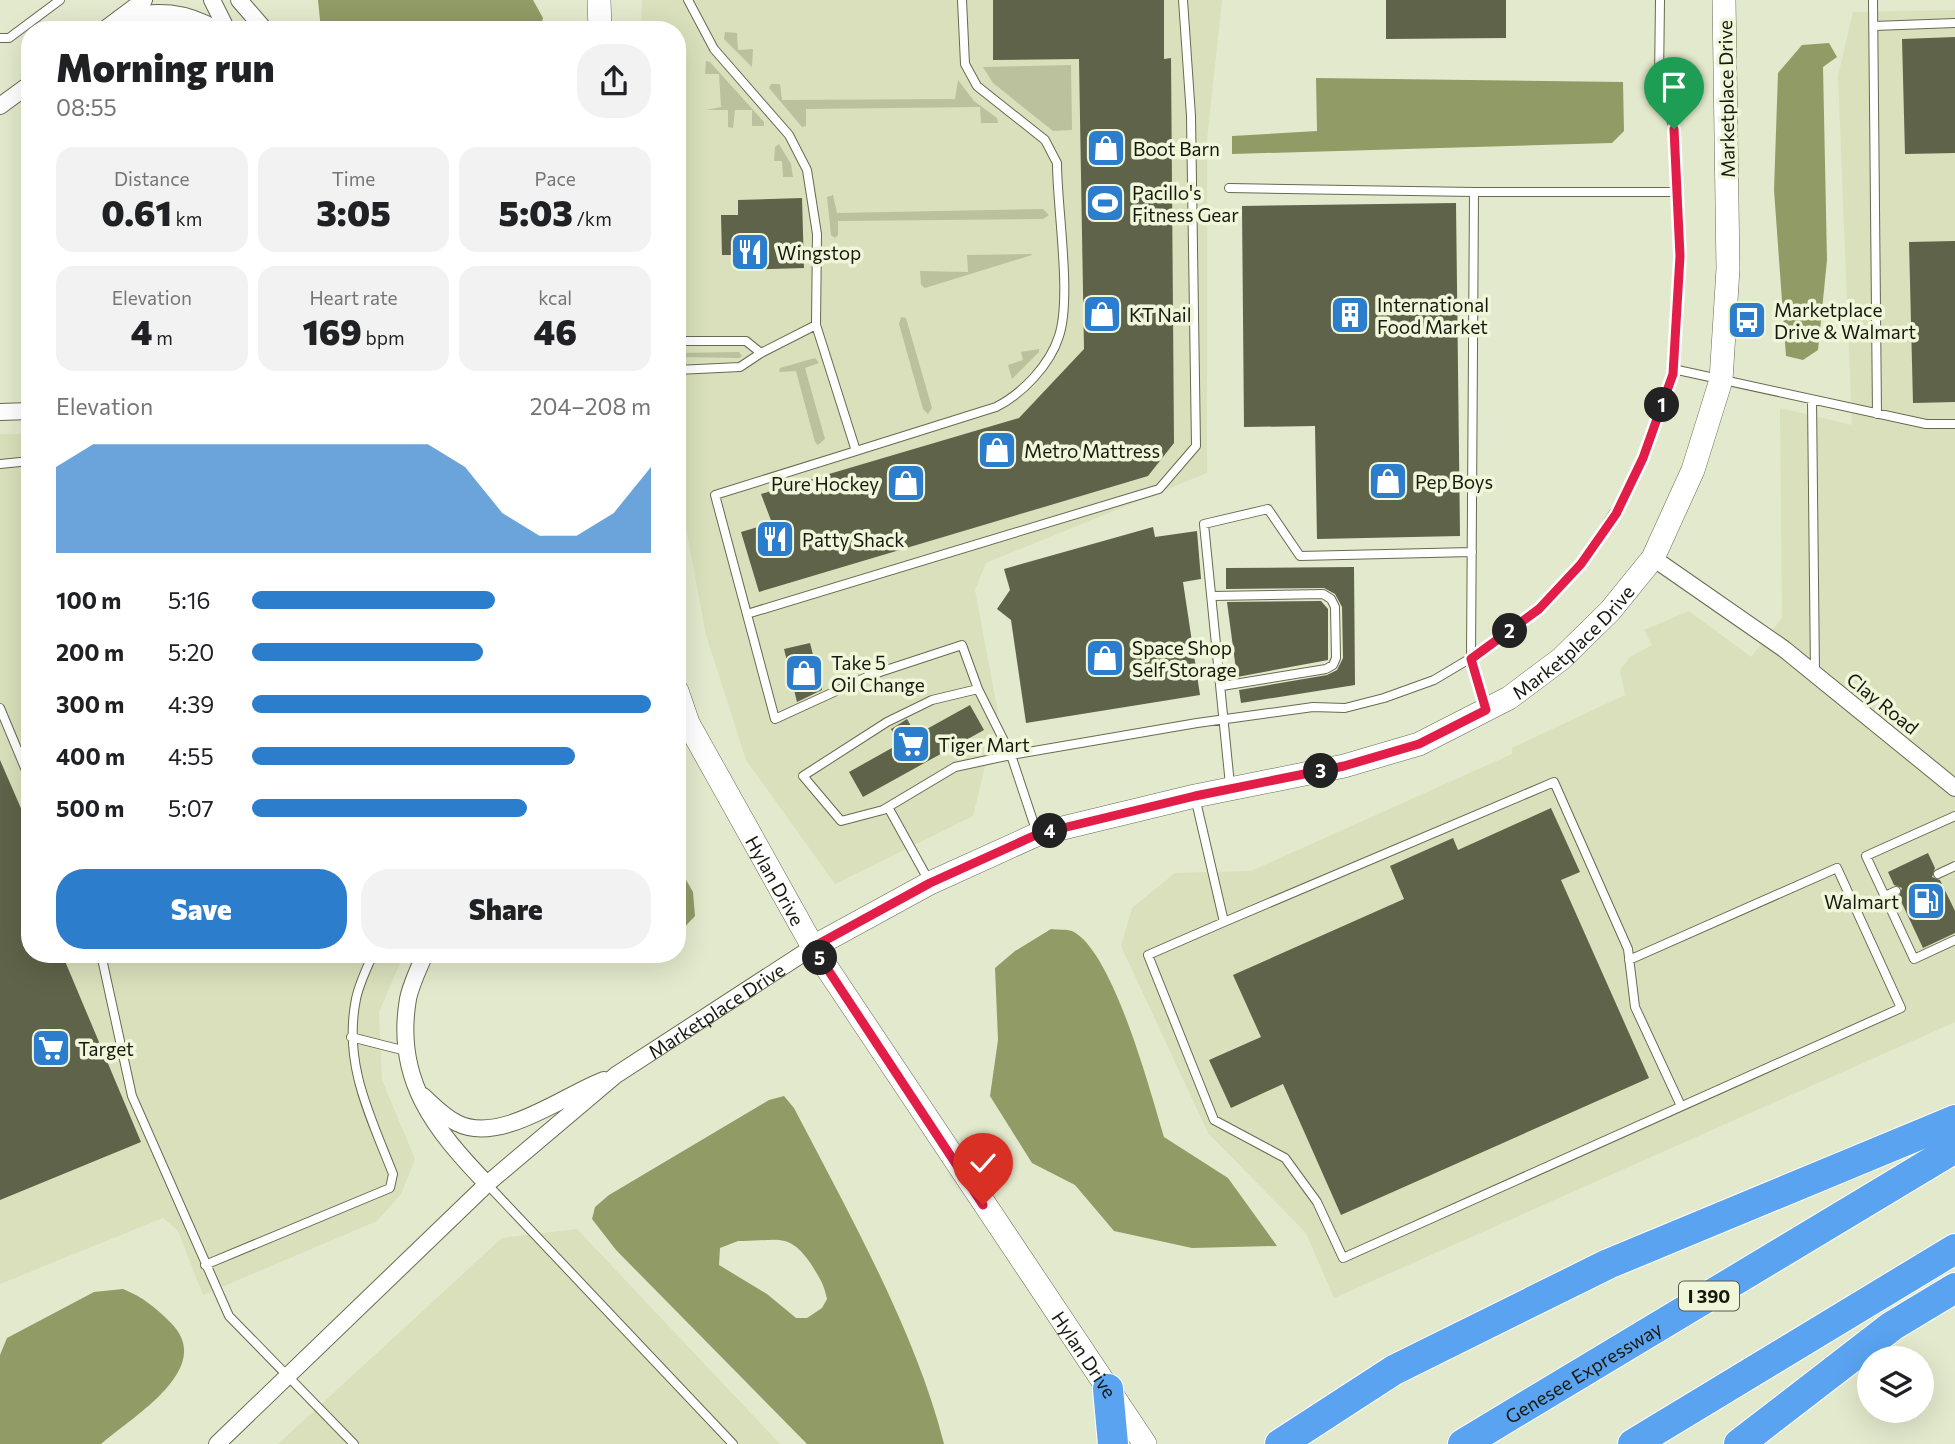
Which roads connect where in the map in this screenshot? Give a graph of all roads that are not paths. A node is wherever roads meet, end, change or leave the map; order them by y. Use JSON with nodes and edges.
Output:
{"nodes":[{"id":1,"x":60,"y":0,"type":"edge"},
{"id":2,"x":145,"y":0,"type":"edge"},
{"id":3,"x":212,"y":0,"type":"edge"},
{"id":4,"x":239,"y":0,"type":"edge"},
{"id":5,"x":254,"y":0,"type":"edge"},
{"id":6,"x":599,"y":0,"type":"edge"},
{"id":7,"x":688,"y":0,"type":"edge"},
{"id":8,"x":962,"y":0,"type":"edge"},
{"id":9,"x":1183,"y":0,"type":"edge"},
{"id":10,"x":1660,"y":0,"type":"edge"},
{"id":11,"x":1724,"y":0,"type":"edge"},
{"id":12,"x":1873,"y":0,"type":"edge"},
{"id":13,"x":120,"y":18,"type":"junction"},
{"id":14,"x":32,"y":21,"type":"edge"},
{"id":15,"x":116,"y":21,"type":"edge"},
{"id":16,"x":200,"y":21,"type":"edge"},
{"id":17,"x":222,"y":21,"type":"edge"},
{"id":18,"x":257,"y":21,"type":"edge"},
{"id":19,"x":262,"y":21,"type":"edge"},
{"id":20,"x":600,"y":21,"type":"edge"},
{"id":21,"x":1955,"y":23,"type":"edge"},
{"id":22,"x":1874,"y":26,"type":"junction"},
{"id":23,"x":21,"y":29,"type":"edge"},
{"id":24,"x":0,"y":38,"type":"edge"},
{"id":25,"x":21,"y":91,"type":"edge"},
{"id":26,"x":0,"y":106,"type":"edge"},
{"id":27,"x":1229,"y":188,"type":"dead end"},
{"id":28,"x":1474,"y":192,"type":"junction"},
{"id":29,"x":1677,"y":192,"type":"junction"},
{"id":30,"x":816,"y":325,"type":"junction"},
{"id":31,"x":686,"y":341,"type":"edge"},
{"id":32,"x":761,"y":353,"type":"junction"},
{"id":33,"x":1673,"y":369,"type":"junction"},
{"id":34,"x":686,"y":370,"type":"edge"},
{"id":35,"x":1721,"y":380,"type":"junction"},
{"id":36,"x":1812,"y":400,"type":"junction"},
{"id":37,"x":21,"y":411,"type":"edge"},
{"id":38,"x":0,"y":412,"type":"edge"},
{"id":39,"x":1877,"y":414,"type":"junction"},
{"id":40,"x":1955,"y":424,"type":"edge"},
{"id":41,"x":856,"y":451,"type":"junction"},
{"id":42,"x":21,"y":462,"type":"edge"},
{"id":43,"x":0,"y":464,"type":"edge"},
{"id":44,"x":1472,"y":552,"type":"junction"},
{"id":45,"x":1653,"y":558,"type":"junction"},
{"id":46,"x":1212,"y":596,"type":"junction"},
{"id":47,"x":747,"y":614,"type":"junction"},
{"id":48,"x":1471,"y":659,"type":"junction"},
{"id":49,"x":1815,"y":674,"type":"junction"},
{"id":50,"x":1222,"y":685,"type":"junction"},
{"id":51,"x":978,"y":689,"type":"junction"},
{"id":52,"x":0,"y":708,"type":"edge"},
{"id":53,"x":1486,"y":710,"type":"junction"},
{"id":54,"x":686,"y":717,"type":"edge"},
{"id":55,"x":1226,"y":719,"type":"junction"},
{"id":56,"x":1011,"y":755,"type":"junction"},
{"id":57,"x":21,"y":758,"type":"edge"},
{"id":58,"x":1955,"y":788,"type":"edge"},
{"id":59,"x":1231,"y":789,"type":"junction"},
{"id":60,"x":1195,"y":796,"type":"junction"},
{"id":61,"x":888,"y":807,"type":"junction"},
{"id":62,"x":1955,"y":816,"type":"edge"},
{"id":63,"x":1038,"y":834,"type":"junction"},
{"id":64,"x":1955,"y":866,"type":"edge"},
{"id":65,"x":1937,"y":874,"type":"dead end"},
{"id":66,"x":930,"y":883,"type":"junction"},
{"id":67,"x":1896,"y":891,"type":"dead end"},
{"id":68,"x":1885,"y":896,"type":"junction"},
{"id":69,"x":1223,"y":922,"type":"junction"},
{"id":70,"x":1955,"y":940,"type":"edge"},
{"id":71,"x":813,"y":947,"type":"junction"},
{"id":72,"x":1629,"y":960,"type":"junction"},
{"id":73,"x":103,"y":963,"type":"edge"},
{"id":74,"x":369,"y":963,"type":"edge"},
{"id":75,"x":422,"y":963,"type":"edge"},
{"id":76,"x":351,"y":1037,"type":"junction"},
{"id":77,"x":406,"y":1051,"type":"junction"},
{"id":78,"x":616,"y":1076,"type":"junction"},
{"id":79,"x":416,"y":1090,"type":"junction"},
{"id":80,"x":1681,"y":1106,"type":"junction"},
{"id":81,"x":1955,"y":1120,"type":"edge"},
{"id":82,"x":1955,"y":1148,"type":"edge"},
{"id":83,"x":487,"y":1184,"type":"junction"},
{"id":84,"x":1955,"y":1249,"type":"edge"},
{"id":85,"x":205,"y":1265,"type":"junction"},
{"id":86,"x":1955,"y":1288,"type":"edge"},
{"id":87,"x":289,"y":1375,"type":"junction"},
{"id":88,"x":1108,"y":1389,"type":"junction"},
{"id":89,"x":217,"y":1444,"type":"edge"},
{"id":90,"x":354,"y":1444,"type":"edge"},
{"id":91,"x":733,"y":1444,"type":"edge"},
{"id":92,"x":1113,"y":1444,"type":"edge"},
{"id":93,"x":1145,"y":1444,"type":"edge"},
{"id":94,"x":1280,"y":1444,"type":"edge"},
{"id":95,"x":1463,"y":1444,"type":"edge"},
{"id":96,"x":1633,"y":1444,"type":"edge"},
{"id":97,"x":1740,"y":1444,"type":"edge"}],
"edges":[{"from":1,"to":14,"type":"lane"},
{"from":2,"to":13,"type":"street"},
{"from":3,"to":17,"type":"street"},
{"from":4,"to":18,"type":"street"},
{"from":5,"to":19,"type":"street"},
{"from":6,"to":20,"type":"street"},
{"from":7,"to":30,"type":"lane"},
{"from":8,"to":41,"type":"lane"},
{"from":9,"to":47,"type":"lane"},
{"from":10,"to":29,"type":"lane"},
{"from":11,"to":35,"type":"street","name":"Marketplace Drive"},
{"from":12,"to":22,"type":"lane"},
{"from":13,"to":15,"type":"street"},
{"from":13,"to":16,"type":"street"},
{"from":21,"to":22,"type":"lane"},
{"from":22,"to":39,"type":"lane"},
{"from":23,"to":24,"type":"lane"},
{"from":25,"to":26,"type":"street"},
{"from":27,"to":28,"type":"lane"},
{"from":28,"to":29,"type":"lane"},
{"from":28,"to":44,"type":"lane"},
{"from":29,"to":33,"type":"lane"},
{"from":30,"to":32,"type":"lane"},
{"from":30,"to":41,"type":"lane"},
{"from":31,"to":32,"type":"lane"},
{"from":32,"to":34,"type":"lane"},
{"from":33,"to":35,"type":"lane"},
{"from":33,"to":48,"type":"lane"},
{"from":35,"to":36,"type":"lane"},
{"from":35,"to":45,"type":"street","name":"Marketplace Drive"},
{"from":36,"to":39,"type":"lane"},
{"from":36,"to":49,"type":"lane"},
{"from":37,"to":38,"type":"street"},
{"from":39,"to":40,"type":"lane"},
{"from":41,"to":47,"type":"lane"},
{"from":42,"to":43,"type":"lane"},
{"from":44,"to":46,"type":"lane"},
{"from":44,"to":48,"type":"lane"},
{"from":45,"to":49,"type":"street","name":"Clay Road"},
{"from":45,"to":53,"type":"street","name":"Marketplace Drive"},
{"from":46,"to":50,"type":"lane"},
{"from":46,"to":50,"type":"lane"},
{"from":47,"to":51,"type":"lane"},
{"from":48,"to":53,"type":"lane"},
{"from":48,"to":55,"type":"lane"},
{"from":49,"to":58,"type":"street","name":"Clay Road"},
{"from":50,"to":55,"type":"lane"},
{"from":51,"to":56,"type":"lane"},
{"from":51,"to":61,"type":"lane"},
{"from":52,"to":57,"type":"lane"},
{"from":53,"to":59,"type":"street","name":"Marketplace Drive"},
{"from":54,"to":71,"type":"street","name":"Hylan Drive"},
{"from":55,"to":56,"type":"lane"},
{"from":55,"to":59,"type":"lane"},
{"from":56,"to":61,"type":"lane"},
{"from":56,"to":63,"type":"lane"},
{"from":59,"to":60,"type":"street","name":"Marketplace Drive"},
{"from":60,"to":63,"type":"street","name":"Marketplace Drive"},
{"from":60,"to":69,"type":"lane"},
{"from":61,"to":66,"type":"lane"},
{"from":62,"to":68,"type":"lane"},
{"from":63,"to":66,"type":"street","name":"Marketplace Drive"},
{"from":64,"to":65,"type":"lane"},
{"from":66,"to":71,"type":"street","name":"Marketplace Drive"},
{"from":67,"to":68,"type":"lane"},
{"from":68,"to":70,"type":"lane"},
{"from":69,"to":72,"type":"lane"},
{"from":69,"to":80,"type":"lane"},
{"from":71,"to":78,"type":"street","name":"Marketplace Drive"},
{"from":71,"to":88,"type":"street","name":"Hylan Drive"},
{"from":72,"to":80,"type":"lane"},
{"from":72,"to":80,"type":"lane"},
{"from":73,"to":85,"type":"lane"},
{"from":74,"to":76,"type":"lane"},
{"from":75,"to":77,"type":"street"},
{"from":76,"to":77,"type":"lane"},
{"from":76,"to":85,"type":"lane"},
{"from":77,"to":79,"type":"street"},
{"from":78,"to":79,"type":"street","name":"Marketplace Drive"},
{"from":78,"to":83,"type":"street","name":"Marketplace Drive"},
{"from":79,"to":83,"type":"street"},
{"from":81,"to":94,"type":"highway"},
{"from":82,"to":95,"type":"highway","name":"Genesee Expressway","number":"I 390"},
{"from":83,"to":87,"type":"street","name":"Marketplace Drive"},
{"from":83,"to":91,"type":"lane"},
{"from":84,"to":96,"type":"highway"},
{"from":85,"to":87,"type":"lane"},
{"from":86,"to":97,"type":"highway"},
{"from":87,"to":89,"type":"street","name":"Marketplace Drive"},
{"from":87,"to":90,"type":"lane"},
{"from":88,"to":92,"type":"highway"},
{"from":88,"to":93,"type":"street","name":"Hylan Drive"}]}
